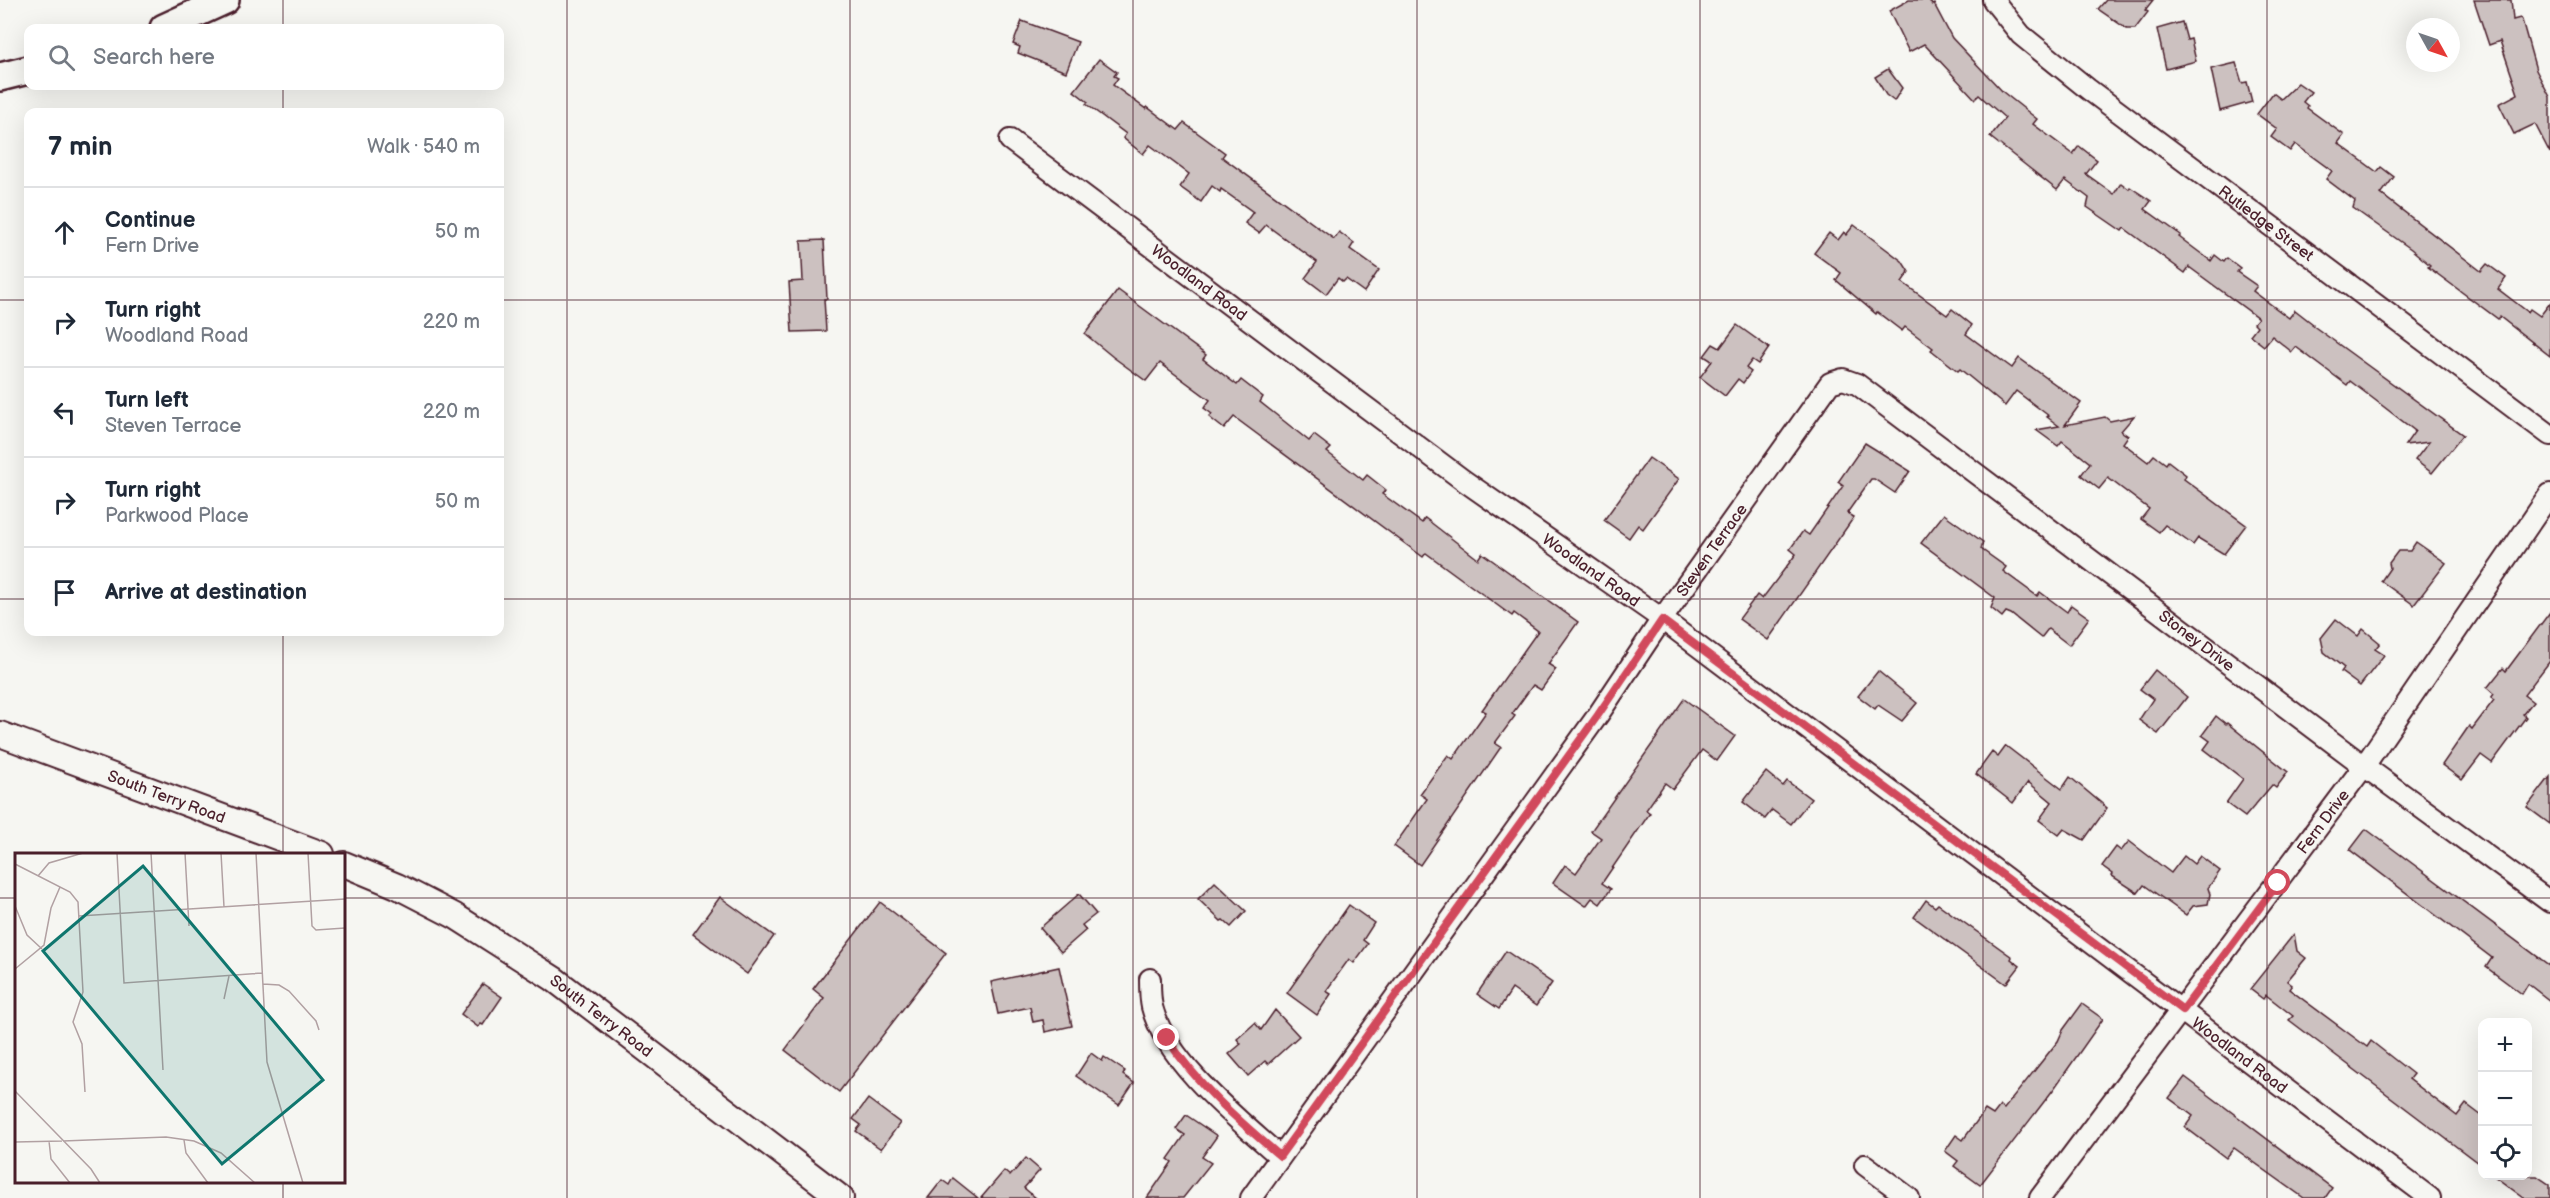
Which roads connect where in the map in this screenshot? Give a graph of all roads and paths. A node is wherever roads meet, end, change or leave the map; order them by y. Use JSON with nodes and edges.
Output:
{"nodes":[{"id":1,"x":225,"y":0,"type":"edge"},
{"id":2,"x":1993,"y":0,"type":"edge"},
{"id":3,"x":173,"y":24,"type":"edge"},
{"id":4,"x":24,"y":71,"type":"edge"},
{"id":5,"x":0,"y":77,"type":"edge"},
{"id":6,"x":1010,"y":140,"type":"dead end"},
{"id":7,"x":1843,"y":379,"type":"joint"},
{"id":8,"x":2550,"y":435,"type":"edge"},
{"id":9,"x":2550,"y":494,"type":"edge"},
{"id":10,"x":1662,"y":620,"type":"junction"},
{"id":11,"x":0,"y":734,"type":"edge"},
{"id":12,"x":2364,"y":766,"type":"junction"},
{"id":13,"x":317,"y":853,"type":"edge"},
{"id":14,"x":345,"y":864,"type":"edge"},
{"id":15,"x":2550,"y":903,"type":"edge"},
{"id":16,"x":1150,"y":979,"type":"dead end"},
{"id":17,"x":2183,"y":1010,"type":"junction"},
{"id":18,"x":1280,"y":1156,"type":"junction"},
{"id":19,"x":1865,"y":1165,"type":"dead end"},
{"id":20,"x":842,"y":1198,"type":"edge"},
{"id":21,"x":1251,"y":1198,"type":"edge"},
{"id":22,"x":1909,"y":1198,"type":"edge"},
{"id":23,"x":2040,"y":1198,"type":"edge"},
{"id":24,"x":2430,"y":1198,"type":"edge"}],
"edges":[{"from":1,"to":3,"type":"main road"},
{"from":2,"to":8,"type":"street","name":"Rutledge Street"},
{"from":4,"to":5,"type":"main road"},
{"from":6,"to":10,"type":"street","name":"Woodland Road"},
{"from":7,"to":10,"type":"street","name":"Steven Terrace"},
{"from":7,"to":12,"type":"street","name":"Stoney Drive"},
{"from":9,"to":12,"type":"street","name":"Fern Drive"},
{"from":10,"to":17,"type":"street","name":"Woodland Road"},
{"from":10,"to":18,"type":"street","name":"Steven Terrace"},
{"from":11,"to":13,"type":"street","name":"South Terry Road"},
{"from":12,"to":15,"type":"street","name":"Stoney Drive"},
{"from":12,"to":17,"type":"street","name":"Fern Drive"},
{"from":14,"to":20,"type":"street","name":"South Terry Road"},
{"from":16,"to":18,"type":"street"},
{"from":17,"to":23,"type":"street","name":"Fern Drive"},
{"from":17,"to":24,"type":"street","name":"Woodland Road"},
{"from":18,"to":21,"type":"street","name":"Steven Terrace"},
{"from":19,"to":22,"type":"street"}]}
